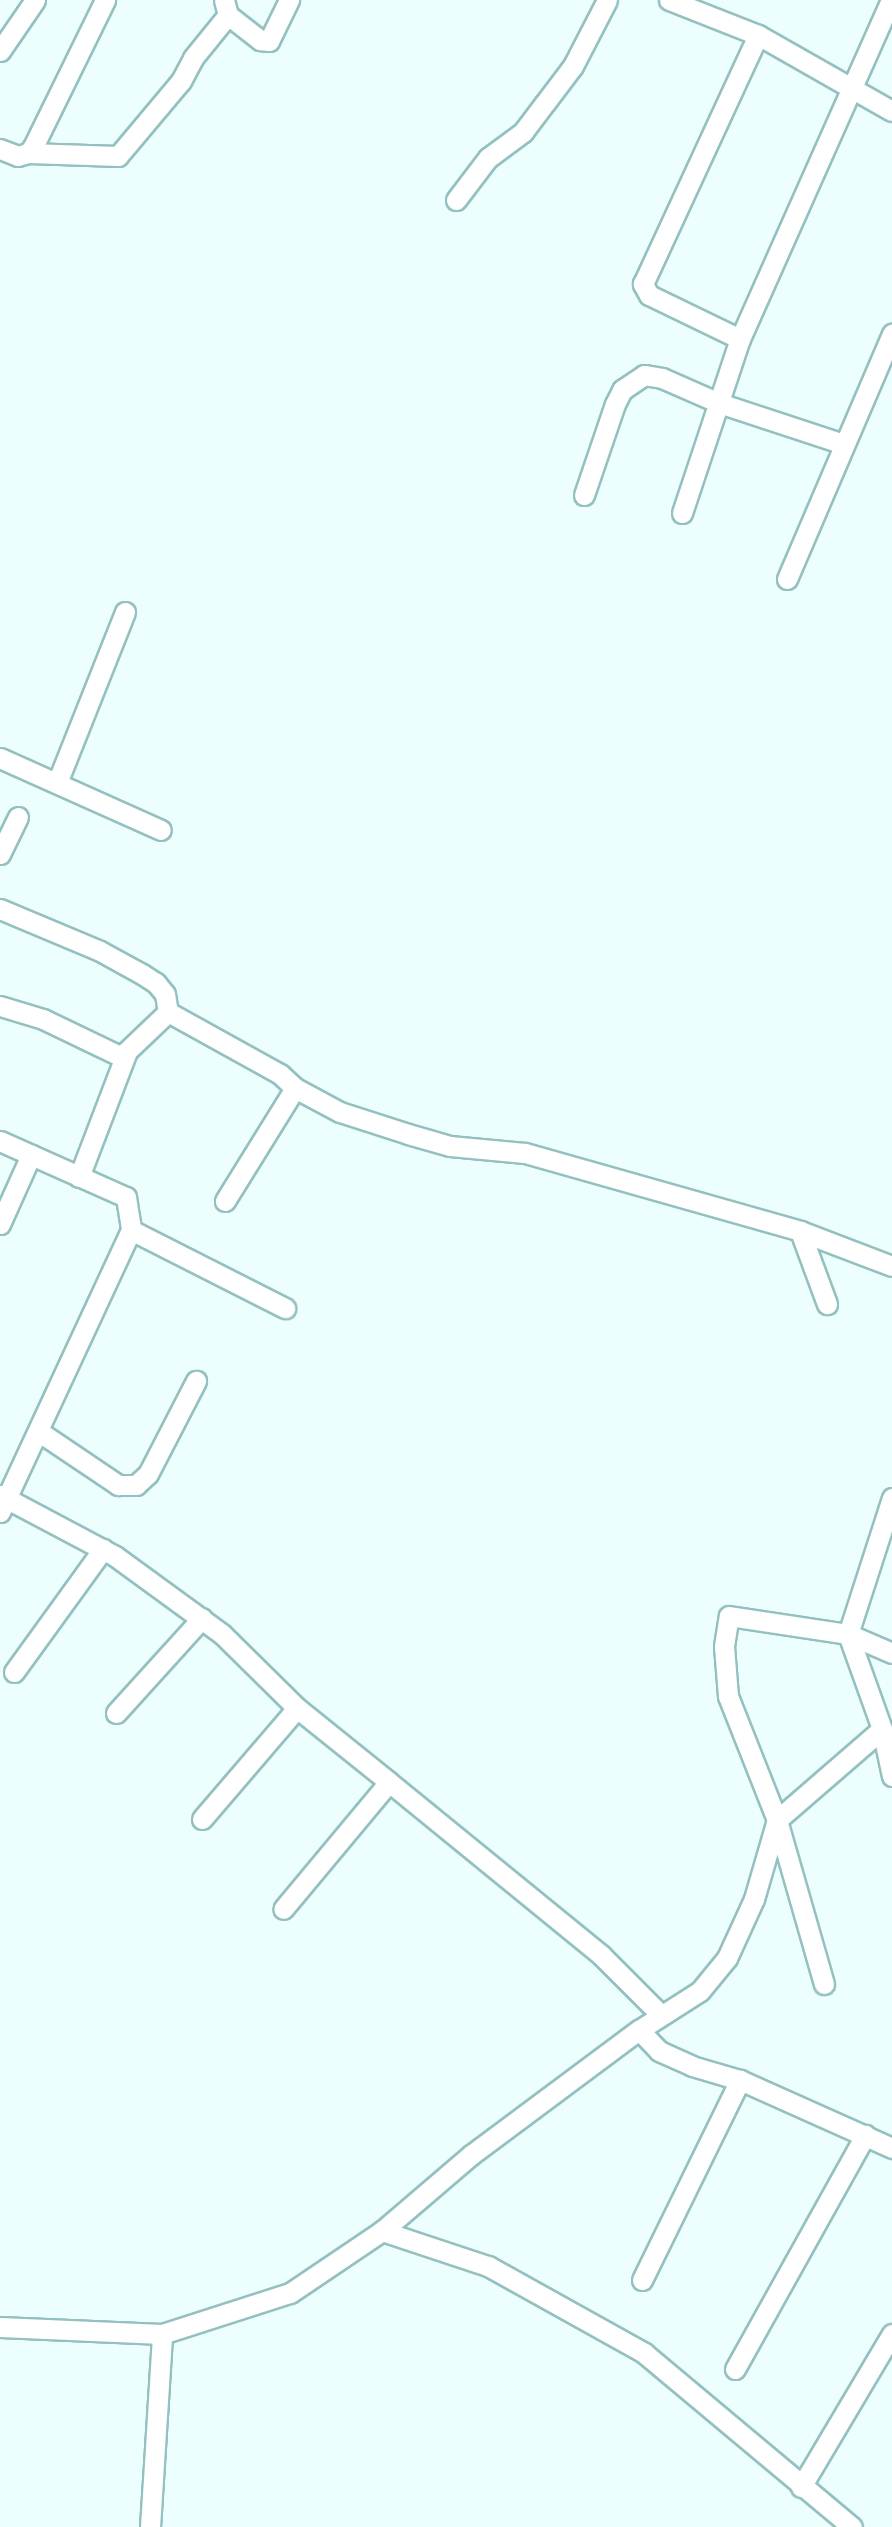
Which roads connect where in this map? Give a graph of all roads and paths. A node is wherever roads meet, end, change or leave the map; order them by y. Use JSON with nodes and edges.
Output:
{"nodes":[{"id":1,"x":35,"y":0,"type":"edge"},
{"id":2,"x":104,"y":0,"type":"edge"},
{"id":3,"x":289,"y":0,"type":"edge"},
{"id":4,"x":607,"y":0,"type":"edge"},
{"id":5,"x":669,"y":0,"type":"edge"},
{"id":6,"x":891,"y":0,"type":"edge"},
{"id":7,"x":226,"y":8,"type":"edge"},
{"id":8,"x":758,"y":35,"type":"junction"},
{"id":9,"x":0,"y":51,"type":"edge"},
{"id":10,"x":852,"y":89,"type":"junction"},
{"id":11,"x":892,"y":111,"type":"edge"},
{"id":12,"x":0,"y":149,"type":"edge"},
{"id":13,"x":28,"y":153,"type":"junction"},
{"id":14,"x":456,"y":200,"type":"dead end"},
{"id":15,"x":740,"y":339,"type":"junction"},
{"id":16,"x":890,"y":346,"type":"edge"},
{"id":17,"x":719,"y":403,"type":"junction"},
{"id":18,"x":844,"y":444,"type":"junction"},
{"id":19,"x":584,"y":495,"type":"dead end"},
{"id":20,"x":682,"y":513,"type":"dead end"},
{"id":21,"x":787,"y":579,"type":"dead end"},
{"id":22,"x":125,"y":612,"type":"dead end"},
{"id":23,"x":0,"y":758,"type":"edge"},
{"id":24,"x":57,"y":783,"type":"junction"},
{"id":25,"x":18,"y":817,"type":"dead end"},
{"id":26,"x":161,"y":830,"type":"dead end"},
{"id":27,"x":0,"y":854,"type":"edge"},
{"id":28,"x":0,"y":909,"type":"edge"},
{"id":29,"x":0,"y":1006,"type":"edge"},
{"id":30,"x":168,"y":1012,"type":"junction"},
{"id":31,"x":124,"y":1058,"type":"junction"},
{"id":32,"x":295,"y":1088,"type":"junction"},
{"id":33,"x":0,"y":1141,"type":"edge"},
{"id":34,"x":31,"y":1155,"type":"junction"},
{"id":35,"x":79,"y":1177,"type":"junction"},
{"id":36,"x":225,"y":1201,"type":"dead end"},
{"id":37,"x":0,"y":1224,"type":"edge"},
{"id":38,"x":131,"y":1230,"type":"junction"},
{"id":39,"x":800,"y":1231,"type":"junction"},
{"id":40,"x":892,"y":1266,"type":"edge"},
{"id":41,"x":827,"y":1304,"type":"dead end"},
{"id":42,"x":285,"y":1308,"type":"dead end"},
{"id":43,"x":196,"y":1381,"type":"dead end"},
{"id":44,"x":38,"y":1431,"type":"junction"},
{"id":45,"x":892,"y":1498,"type":"edge"},
{"id":46,"x":2,"y":1502,"type":"edge"},
{"id":47,"x":103,"y":1549,"type":"junction"},
{"id":48,"x":202,"y":1618,"type":"junction"},
{"id":49,"x":848,"y":1634,"type":"junction"},
{"id":50,"x":892,"y":1653,"type":"edge"},
{"id":51,"x":14,"y":1672,"type":"dead end"},
{"id":52,"x":297,"y":1708,"type":"junction"},
{"id":53,"x":116,"y":1713,"type":"dead end"},
{"id":54,"x":882,"y":1729,"type":"junction"},
{"id":55,"x":892,"y":1776,"type":"edge"},
{"id":56,"x":389,"y":1782,"type":"junction"},
{"id":57,"x":202,"y":1819,"type":"dead end"},
{"id":58,"x":777,"y":1819,"type":"junction"},
{"id":59,"x":284,"y":1909,"type":"dead end"},
{"id":60,"x":824,"y":1984,"type":"dead end"},
{"id":61,"x":661,"y":2015,"type":"junction"},
{"id":62,"x":639,"y":2030,"type":"junction"},
{"id":63,"x":740,"y":2080,"type":"junction"},
{"id":64,"x":864,"y":2135,"type":"junction"},
{"id":65,"x":892,"y":2148,"type":"edge"},
{"id":66,"x":382,"y":2231,"type":"junction"},
{"id":67,"x":642,"y":2280,"type":"dead end"},
{"id":68,"x":0,"y":2327,"type":"edge"},
{"id":69,"x":162,"y":2334,"type":"junction"},
{"id":70,"x":892,"y":2334,"type":"edge"},
{"id":71,"x":735,"y":2369,"type":"dead end"},
{"id":72,"x":801,"y":2487,"type":"junction"},
{"id":73,"x":150,"y":2527,"type":"edge"},
{"id":74,"x":852,"y":2527,"type":"edge"}],
"edges":[{"from":1,"to":9,"type":"street"},
{"from":2,"to":13,"type":"street"},
{"from":3,"to":7,"type":"street"},
{"from":4,"to":14,"type":"street"},
{"from":5,"to":8,"type":"street"},
{"from":6,"to":10,"type":"street"},
{"from":7,"to":13,"type":"street"},
{"from":8,"to":10,"type":"street"},
{"from":8,"to":15,"type":"street"},
{"from":10,"to":11,"type":"street"},
{"from":10,"to":15,"type":"street"},
{"from":12,"to":13,"type":"street"},
{"from":15,"to":17,"type":"street"},
{"from":16,"to":18,"type":"street"},
{"from":17,"to":18,"type":"street"},
{"from":17,"to":19,"type":"street"},
{"from":17,"to":20,"type":"street"},
{"from":18,"to":21,"type":"street"},
{"from":22,"to":24,"type":"street"},
{"from":23,"to":24,"type":"street"},
{"from":24,"to":26,"type":"street"},
{"from":25,"to":27,"type":"street"},
{"from":28,"to":30,"type":"street"},
{"from":29,"to":31,"type":"street"},
{"from":30,"to":31,"type":"street"},
{"from":30,"to":32,"type":"street"},
{"from":31,"to":35,"type":"street"},
{"from":32,"to":36,"type":"street"},
{"from":32,"to":39,"type":"street"},
{"from":33,"to":34,"type":"street"},
{"from":34,"to":35,"type":"street"},
{"from":34,"to":37,"type":"street"},
{"from":35,"to":38,"type":"street"},
{"from":38,"to":42,"type":"street"},
{"from":38,"to":44,"type":"street"},
{"from":39,"to":40,"type":"street"},
{"from":39,"to":41,"type":"street"},
{"from":43,"to":44,"type":"street"},
{"from":44,"to":46,"type":"street"},
{"from":45,"to":49,"type":"street"},
{"from":46,"to":47,"type":"street"},
{"from":47,"to":48,"type":"street"},
{"from":47,"to":51,"type":"street"},
{"from":48,"to":52,"type":"street"},
{"from":48,"to":53,"type":"street"},
{"from":49,"to":50,"type":"street"},
{"from":49,"to":54,"type":"street"},
{"from":49,"to":58,"type":"street"},
{"from":52,"to":56,"type":"street"},
{"from":52,"to":57,"type":"street"},
{"from":54,"to":55,"type":"street"},
{"from":54,"to":58,"type":"street"},
{"from":56,"to":59,"type":"street"},
{"from":56,"to":61,"type":"street"},
{"from":58,"to":60,"type":"street"},
{"from":58,"to":61,"type":"street"},
{"from":61,"to":62,"type":"street"},
{"from":62,"to":63,"type":"street"},
{"from":62,"to":66,"type":"street"},
{"from":63,"to":64,"type":"street"},
{"from":63,"to":67,"type":"street"},
{"from":64,"to":65,"type":"street"},
{"from":64,"to":71,"type":"street"},
{"from":66,"to":69,"type":"street"},
{"from":66,"to":72,"type":"street"},
{"from":68,"to":69,"type":"street"},
{"from":69,"to":73,"type":"street"},
{"from":70,"to":72,"type":"street"},
{"from":72,"to":74,"type":"street"}]}
